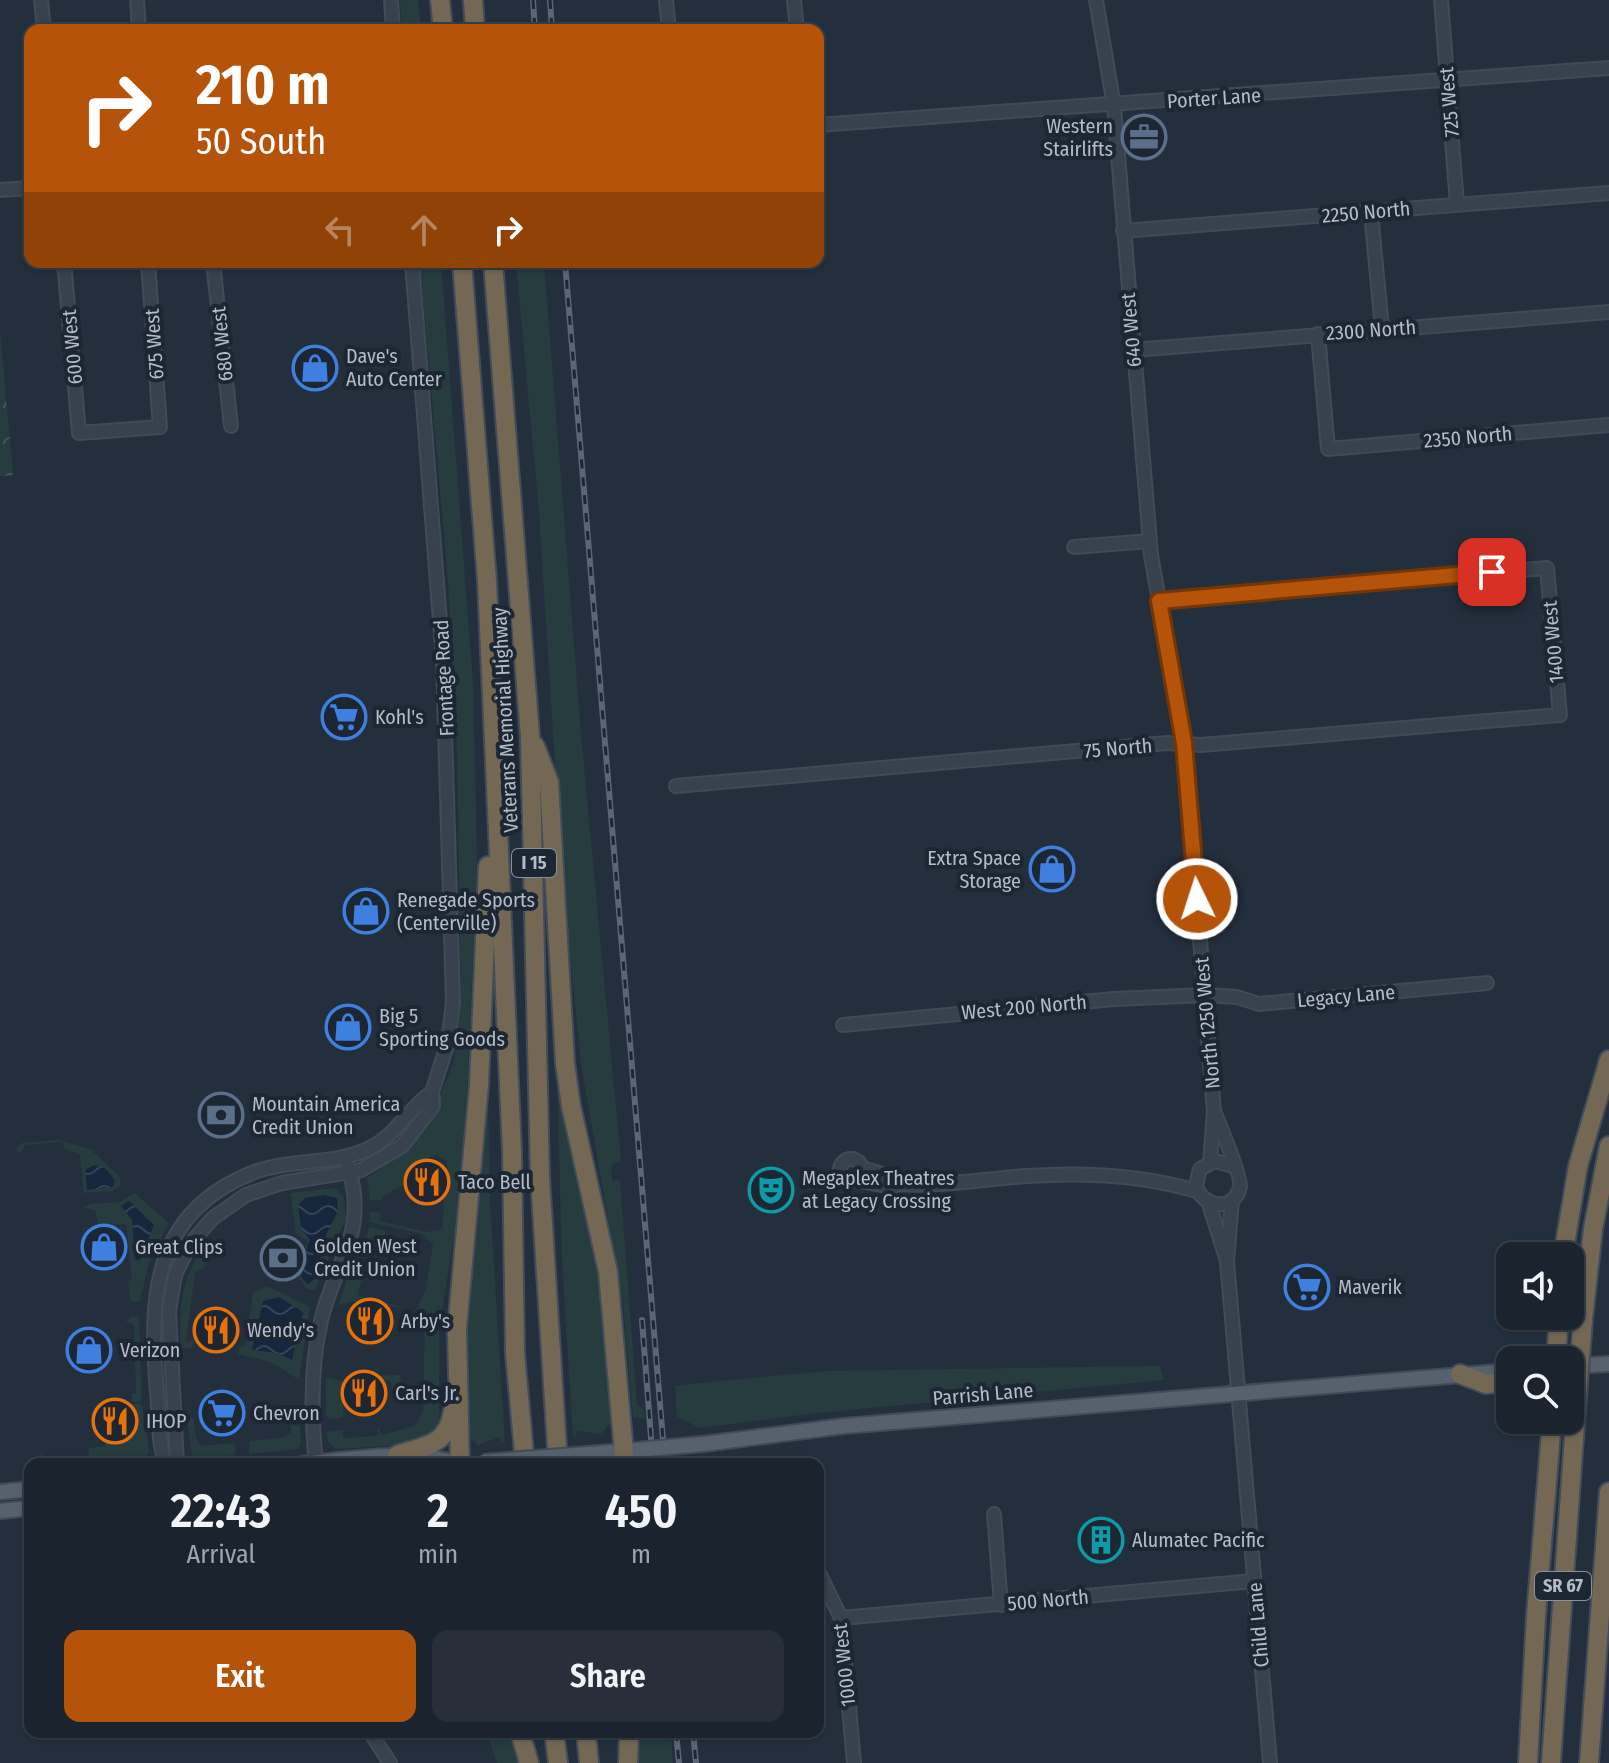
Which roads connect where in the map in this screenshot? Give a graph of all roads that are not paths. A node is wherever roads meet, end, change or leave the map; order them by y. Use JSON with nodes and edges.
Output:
{"nodes":[{"id":1,"x":41,"y":0,"type":"edge"},
{"id":2,"x":137,"y":0,"type":"edge"},
{"id":3,"x":391,"y":0,"type":"edge"},
{"id":4,"x":440,"y":0,"type":"edge"},
{"id":5,"x":473,"y":0,"type":"edge"},
{"id":6,"x":666,"y":0,"type":"edge"},
{"id":7,"x":794,"y":0,"type":"edge"},
{"id":8,"x":1096,"y":0,"type":"edge"},
{"id":9,"x":1441,"y":0,"type":"edge"},
{"id":10,"x":43,"y":24,"type":"edge"},
{"id":11,"x":139,"y":24,"type":"edge"},
{"id":12,"x":393,"y":24,"type":"edge"},
{"id":13,"x":442,"y":24,"type":"edge"},
{"id":14,"x":475,"y":24,"type":"edge"},
{"id":15,"x":668,"y":24,"type":"edge"},
{"id":16,"x":796,"y":24,"type":"edge"},
{"id":17,"x":1609,"y":68,"type":"edge"},
{"id":18,"x":1446,"y":80,"type":"junction"},
{"id":19,"x":1114,"y":106,"type":"junction"},
{"id":20,"x":824,"y":125,"type":"edge"},
{"id":21,"x":24,"y":188,"type":"edge"},
{"id":22,"x":0,"y":190,"type":"edge"},
{"id":23,"x":1609,"y":193,"type":"edge"},
{"id":24,"x":1457,"y":204,"type":"junction"},
{"id":25,"x":1371,"y":213,"type":"junction"},
{"id":26,"x":1123,"y":231,"type":"junction"},
{"id":27,"x":65,"y":268,"type":"edge"},
{"id":28,"x":148,"y":268,"type":"edge"},
{"id":29,"x":214,"y":268,"type":"edge"},
{"id":30,"x":412,"y":268,"type":"edge"},
{"id":31,"x":462,"y":268,"type":"edge"},
{"id":32,"x":493,"y":268,"type":"edge"},
{"id":33,"x":1609,"y":312,"type":"edge"},
{"id":34,"x":1382,"y":328,"type":"junction"},
{"id":35,"x":1318,"y":334,"type":"junction"},
{"id":36,"x":1133,"y":350,"type":"junction"},
{"id":37,"x":1609,"y":425,"type":"edge"},
{"id":38,"x":231,"y":426,"type":"dead end"},
{"id":39,"x":160,"y":427,"type":"joint"},
{"id":40,"x":1150,"y":541,"type":"junction"},
{"id":41,"x":1074,"y":547,"type":"dead end"},
{"id":42,"x":1151,"y":555,"type":"joint"},
{"id":43,"x":1159,"y":601,"type":"junction"},
{"id":44,"x":1560,"y":715,"type":"joint"},
{"id":45,"x":530,"y":736,"type":"junction"},
{"id":46,"x":1184,"y":743,"type":"junction"},
{"id":47,"x":494,"y":760,"type":"junction"},
{"id":48,"x":676,"y":786,"type":"dead end"},
{"id":49,"x":1487,"y":983,"type":"dead end"},
{"id":50,"x":1206,"y":995,"type":"junction"},
{"id":51,"x":843,"y":1025,"type":"dead end"},
{"id":52,"x":1609,"y":1060,"type":"edge"},
{"id":53,"x":432,"y":1092,"type":"junction"},
{"id":54,"x":1214,"y":1111,"type":"junction"},
{"id":55,"x":1609,"y":1146,"type":"edge"},
{"id":56,"x":345,"y":1157,"type":"junction"},
{"id":57,"x":1210,"y":1162,"type":"junction"},
{"id":58,"x":1233,"y":1166,"type":"junction"},
{"id":59,"x":1199,"y":1171,"type":"junction"},
{"id":60,"x":350,"y":1173,"type":"junction"},
{"id":61,"x":859,"y":1174,"type":"dead end"},
{"id":62,"x":1171,"y":1183,"type":"junction"},
{"id":63,"x":1197,"y":1191,"type":"junction"},
{"id":64,"x":1232,"y":1200,"type":"junction"},
{"id":65,"x":1209,"y":1204,"type":"junction"},
{"id":66,"x":1565,"y":1242,"type":"edge"},
{"id":67,"x":1227,"y":1261,"type":"junction"},
{"id":68,"x":460,"y":1290,"type":"junction"},
{"id":69,"x":1609,"y":1364,"type":"edge"},
{"id":70,"x":1584,"y":1365,"type":"edge"},
{"id":71,"x":1460,"y":1374,"type":"joint"},
{"id":72,"x":1496,"y":1379,"type":"edge"},
{"id":73,"x":1240,"y":1392,"type":"junction"},
{"id":74,"x":1548,"y":1434,"type":"edge"},
{"id":75,"x":397,"y":1455,"type":"junction"},
{"id":76,"x":625,"y":1457,"type":"edge"},
{"id":77,"x":165,"y":1458,"type":"edge"},
{"id":78,"x":177,"y":1458,"type":"edge"},
{"id":79,"x":309,"y":1458,"type":"edge"},
{"id":80,"x":364,"y":1458,"type":"edge"},
{"id":81,"x":440,"y":1458,"type":"edge"},
{"id":82,"x":460,"y":1458,"type":"edge"},
{"id":83,"x":524,"y":1458,"type":"edge"},
{"id":84,"x":535,"y":1458,"type":"edge"},
{"id":85,"x":558,"y":1458,"type":"edge"},
{"id":86,"x":24,"y":1490,"type":"edge"},
{"id":87,"x":0,"y":1492,"type":"edge"},
{"id":88,"x":1609,"y":1492,"type":"edge"},
{"id":89,"x":24,"y":1509,"type":"edge"},
{"id":90,"x":0,"y":1511,"type":"edge"},
{"id":91,"x":994,"y":1514,"type":"dead end"},
{"id":92,"x":1254,"y":1581,"type":"junction"},
{"id":93,"x":824,"y":1583,"type":"edge"},
{"id":94,"x":1001,"y":1605,"type":"junction"},
{"id":95,"x":841,"y":1618,"type":"junction"},
{"id":96,"x":374,"y":1738,"type":"edge"},
{"id":97,"x":522,"y":1738,"type":"edge"},
{"id":98,"x":555,"y":1738,"type":"edge"},
{"id":99,"x":587,"y":1738,"type":"edge"},
{"id":100,"x":629,"y":1738,"type":"edge"},
{"id":101,"x":390,"y":1763,"type":"edge"},
{"id":102,"x":529,"y":1763,"type":"edge"},
{"id":103,"x":558,"y":1763,"type":"edge"},
{"id":104,"x":589,"y":1763,"type":"edge"},
{"id":105,"x":628,"y":1763,"type":"edge"},
{"id":106,"x":854,"y":1763,"type":"edge"},
{"id":107,"x":1270,"y":1763,"type":"edge"},
{"id":108,"x":1528,"y":1763,"type":"edge"},
{"id":109,"x":1551,"y":1763,"type":"edge"},
{"id":110,"x":1589,"y":1763,"type":"edge"}],
"edges":[{"from":1,"to":10,"type":"street"},
{"from":2,"to":11,"type":"street"},
{"from":3,"to":12,"type":"street"},
{"from":4,"to":13,"type":"highway"},
{"from":5,"to":14,"type":"highway"},
{"from":6,"to":15,"type":"street"},
{"from":7,"to":16,"type":"street"},
{"from":8,"to":19,"type":"street"},
{"from":9,"to":18,"type":"street","name":"725 West"},
{"from":17,"to":18,"type":"street","name":"Porter Lane"},
{"from":18,"to":19,"type":"street","name":"Porter Lane"},
{"from":18,"to":24,"type":"street","name":"725 West"},
{"from":19,"to":20,"type":"street","name":"Porter Lane"},
{"from":19,"to":26,"type":"street","name":"640 West"},
{"from":21,"to":22,"type":"street"},
{"from":23,"to":24,"type":"street","name":"2250 North"},
{"from":24,"to":25,"type":"street","name":"2250 North"},
{"from":25,"to":26,"type":"street","name":"2250 North"},
{"from":25,"to":34,"type":"street"},
{"from":26,"to":36,"type":"street","name":"640 West"},
{"from":27,"to":39,"type":"street","name":"600 West"},
{"from":28,"to":39,"type":"street","name":"675 West"},
{"from":29,"to":38,"type":"street","name":"680 West"},
{"from":30,"to":53,"type":"street","name":"Frontage Road"},
{"from":31,"to":47,"type":"highway","name":"Veterans Memorial Highway","number":"I 15"},
{"from":32,"to":45,"type":"highway","name":"Veterans Memorial Highway","number":"I 15"},
{"from":33,"to":34,"type":"street","name":"2300 North"},
{"from":34,"to":35,"type":"street","name":"2300 North"},
{"from":35,"to":36,"type":"street","name":"2300 North"},
{"from":35,"to":37,"type":"street","name":"2350 North"},
{"from":36,"to":40,"type":"street","name":"640 West"},
{"from":40,"to":41,"type":"street"},
{"from":40,"to":42,"type":"street","name":"640 West"},
{"from":42,"to":43,"type":"street","name":"North 1250 West"},
{"from":43,"to":44,"type":"street","name":"1400 West"},
{"from":43,"to":46,"type":"street","name":"North 1250 West"},
{"from":44,"to":46,"type":"street","name":"75 North"},
{"from":45,"to":76,"type":"highway"},
{"from":45,"to":85,"type":"highway","name":"Veterans Memorial Highway","number":"I 15"},
{"from":46,"to":48,"type":"street","name":"75 North"},
{"from":46,"to":50,"type":"street","name":"North 1250 West"},
{"from":47,"to":68,"type":"highway"},
{"from":47,"to":83,"type":"highway","name":"Veterans Memorial Highway","number":"I 15"},
{"from":49,"to":50,"type":"street","name":"Legacy Lane"},
{"from":50,"to":51,"type":"street","name":"West 200 North"},
{"from":50,"to":54,"type":"street","name":"North 1250 West"},
{"from":52,"to":66,"type":"highway"},
{"from":53,"to":56,"type":"street","name":"Frontage Road"},
{"from":53,"to":60,"type":"street","name":"Frontage Road"},
{"from":54,"to":57,"type":"street","name":"North 1250 West"},
{"from":54,"to":58,"type":"street","name":"North 1250 West"},
{"from":55,"to":109,"type":"highway","number":"SR 67","bridge":true},
{"from":56,"to":60,"type":"street"},
{"from":56,"to":77,"type":"street","name":"Frontage Road"},
{"from":57,"to":58,"type":"street"},
{"from":57,"to":59,"type":"street"},
{"from":58,"to":64,"type":"street"},
{"from":59,"to":62,"type":"street"},
{"from":59,"to":63,"type":"street"},
{"from":60,"to":78,"type":"street","name":"Frontage Road"},
{"from":60,"to":79,"type":"street"},
{"from":61,"to":62,"type":"street"},
{"from":62,"to":63,"type":"street"},
{"from":63,"to":65,"type":"street"},
{"from":64,"to":65,"type":"street"},
{"from":64,"to":67,"type":"street"},
{"from":65,"to":67,"type":"street"},
{"from":67,"to":73,"type":"street"},
{"from":68,"to":75,"type":"highway"},
{"from":68,"to":82,"type":"highway"},
{"from":69,"to":70,"type":"main road"},
{"from":71,"to":72,"type":"highway"},
{"from":71,"to":73,"type":"main road","name":"Parrish Lane"},
{"from":73,"to":76,"type":"main road","name":"Parrish Lane","bridge":true},
{"from":73,"to":92,"type":"street","name":"Child Lane"},
{"from":74,"to":108,"type":"highway"},
{"from":75,"to":80,"type":"main road","name":"Parrish Lane"},
{"from":75,"to":81,"type":"main road","name":"Parrish Lane"},
{"from":76,"to":84,"type":"main road","name":"Parrish Lane","bridge":true},
{"from":86,"to":87,"type":"main road"},
{"from":88,"to":110,"type":"highway","number":"SR 67"},
{"from":89,"to":90,"type":"main road"},
{"from":91,"to":94,"type":"street"},
{"from":92,"to":94,"type":"street","name":"500 North"},
{"from":92,"to":107,"type":"street","name":"Child Lane"},
{"from":93,"to":95,"type":"street","name":"1000 West"},
{"from":94,"to":95,"type":"street","name":"500 North"},
{"from":95,"to":106,"type":"street","name":"1000 West"},
{"from":96,"to":101,"type":"street"},
{"from":97,"to":102,"type":"highway"},
{"from":98,"to":103,"type":"highway"},
{"from":99,"to":104,"type":"highway"},
{"from":100,"to":105,"type":"highway"}]}
